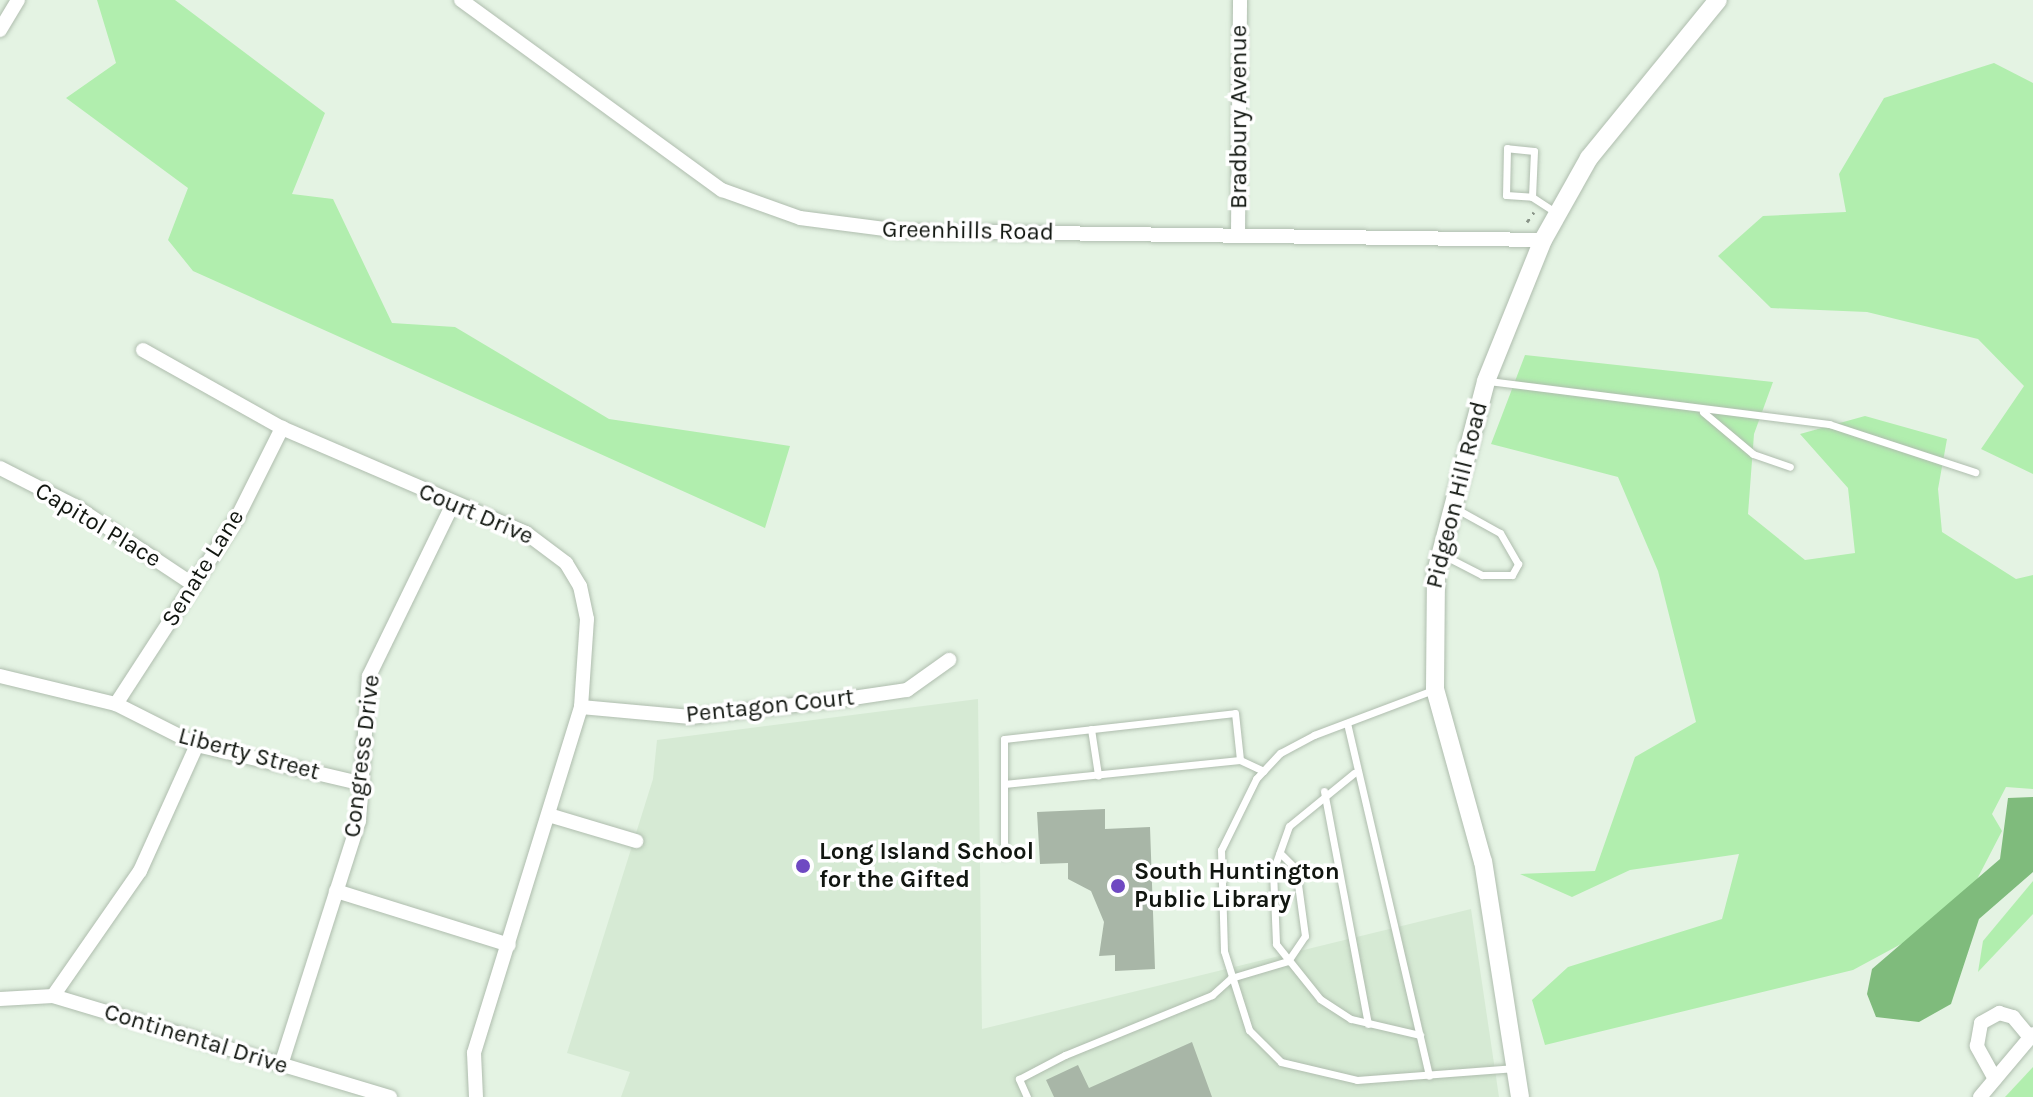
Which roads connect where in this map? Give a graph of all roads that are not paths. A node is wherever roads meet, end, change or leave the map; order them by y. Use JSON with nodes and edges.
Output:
{"nodes":[{"id":1,"x":18,"y":0,"type":"edge"},
{"id":2,"x":461,"y":0,"type":"edge"},
{"id":3,"x":1240,"y":0,"type":"edge"},
{"id":4,"x":1718,"y":0,"type":"edge"},
{"id":5,"x":2,"y":22,"type":"edge"},
{"id":6,"x":1532,"y":197,"type":"junction"},
{"id":7,"x":1557,"y":213,"type":"junction"},
{"id":8,"x":1238,"y":233,"type":"junction"},
{"id":9,"x":1543,"y":240,"type":"junction"},
{"id":10,"x":143,"y":350,"type":"dead end"},
{"id":11,"x":1486,"y":381,"type":"junction"},
{"id":12,"x":1702,"y":411,"type":"junction"},
{"id":13,"x":282,"y":428,"type":"junction"},
{"id":14,"x":1790,"y":467,"type":"dead end"},
{"id":15,"x":0,"y":468,"type":"edge"},
{"id":16,"x":1975,"y":472,"type":"dead end"},
{"id":17,"x":453,"y":504,"type":"junction"},
{"id":18,"x":1451,"y":506,"type":"junction"},
{"id":19,"x":1440,"y":554,"type":"junction"},
{"id":20,"x":194,"y":585,"type":"junction"},
{"id":21,"x":949,"y":660,"type":"dead end"},
{"id":22,"x":0,"y":676,"type":"edge"},
{"id":23,"x":1435,"y":689,"type":"junction"},
{"id":24,"x":116,"y":704,"type":"junction"},
{"id":25,"x":581,"y":707,"type":"junction"},
{"id":26,"x":1347,"y":723,"type":"junction"},
{"id":27,"x":1091,"y":729,"type":"junction"},
{"id":28,"x":197,"y":745,"type":"junction"},
{"id":29,"x":1240,"y":760,"type":"junction"},
{"id":30,"x":1264,"y":771,"type":"junction"},
{"id":31,"x":1354,"y":773,"type":"junction"},
{"id":32,"x":1098,"y":775,"type":"junction"},
{"id":33,"x":363,"y":784,"type":"junction"},
{"id":34,"x":1004,"y":784,"type":"junction"},
{"id":35,"x":1324,"y":791,"type":"junction"},
{"id":36,"x":552,"y":816,"type":"junction"},
{"id":37,"x":636,"y":841,"type":"dead end"},
{"id":38,"x":1280,"y":853,"type":"junction"},
{"id":39,"x":1004,"y":855,"type":"dead end"},
{"id":40,"x":336,"y":891,"type":"junction"},
{"id":41,"x":509,"y":945,"type":"junction"},
{"id":42,"x":1288,"y":961,"type":"junction"},
{"id":43,"x":1231,"y":978,"type":"junction"},
{"id":44,"x":53,"y":996,"type":"junction"},
{"id":45,"x":0,"y":999,"type":"edge"},
{"id":46,"x":1368,"y":1024,"type":"junction"},
{"id":47,"x":1420,"y":1035,"type":"junction"},
{"id":48,"x":2031,"y":1036,"type":"edge"},
{"id":49,"x":281,"y":1065,"type":"junction"},
{"id":50,"x":1517,"y":1068,"type":"junction"},
{"id":51,"x":1429,"y":1076,"type":"junction"},
{"id":52,"x":1995,"y":1079,"type":"junction"},
{"id":53,"x":390,"y":1097,"type":"edge"},
{"id":54,"x":476,"y":1097,"type":"edge"},
{"id":55,"x":1027,"y":1097,"type":"edge"},
{"id":56,"x":1520,"y":1097,"type":"edge"},
{"id":57,"x":1980,"y":1097,"type":"edge"}],
"edges":[{"from":1,"to":5,"type":"street"},
{"from":2,"to":8,"type":"street","name":"Greenhills Road"},
{"from":3,"to":8,"type":"street","name":"Bradbury Avenue"},
{"from":4,"to":7,"type":"street","name":"Pidgeon Hill Road"},
{"from":6,"to":6,"type":"lane"},
{"from":6,"to":7,"type":"lane"},
{"from":7,"to":9,"type":"street","name":"Pidgeon Hill Road"},
{"from":8,"to":9,"type":"street","name":"Greenhills Road"},
{"from":9,"to":11,"type":"street","name":"Pidgeon Hill Road"},
{"from":10,"to":13,"type":"street","name":"Court Drive"},
{"from":11,"to":12,"type":"lane"},
{"from":11,"to":18,"type":"street","name":"Pidgeon Hill Road"},
{"from":12,"to":14,"type":"lane"},
{"from":12,"to":16,"type":"lane"},
{"from":13,"to":17,"type":"street","name":"Court Drive"},
{"from":13,"to":20,"type":"street","name":"Senate Lane"},
{"from":15,"to":20,"type":"street","name":"Capitol Place"},
{"from":17,"to":25,"type":"street","name":"Court Drive"},
{"from":17,"to":33,"type":"street","name":"Congress Drive"},
{"from":18,"to":19,"type":"street","name":"Pidgeon Hill Road"},
{"from":18,"to":19,"type":"lane"},
{"from":19,"to":23,"type":"street","name":"Pidgeon Hill Road"},
{"from":20,"to":24,"type":"street","name":"Senate Lane"},
{"from":21,"to":25,"type":"street","name":"Pentagon Court"},
{"from":22,"to":24,"type":"street","name":"Liberty Street"},
{"from":23,"to":26,"type":"lane"},
{"from":23,"to":50,"type":"street","name":"Pidgeon Hill Road"},
{"from":24,"to":28,"type":"street","name":"Liberty Street"},
{"from":25,"to":36,"type":"street","name":"Court Drive"},
{"from":26,"to":30,"type":"lane"},
{"from":26,"to":31,"type":"lane"},
{"from":27,"to":29,"type":"lane"},
{"from":27,"to":32,"type":"lane"},
{"from":27,"to":34,"type":"lane"},
{"from":28,"to":33,"type":"street","name":"Liberty Street"},
{"from":28,"to":44,"type":"street"},
{"from":29,"to":30,"type":"lane"},
{"from":29,"to":32,"type":"lane"},
{"from":30,"to":43,"type":"lane"},
{"from":31,"to":35,"type":"lane"},
{"from":31,"to":47,"type":"lane"},
{"from":32,"to":34,"type":"lane"},
{"from":33,"to":40,"type":"street","name":"Congress Drive"},
{"from":34,"to":39,"type":"lane"},
{"from":35,"to":38,"type":"lane"},
{"from":35,"to":46,"type":"lane"},
{"from":36,"to":37,"type":"street"},
{"from":36,"to":41,"type":"street","name":"Court Drive"},
{"from":38,"to":42,"type":"lane"},
{"from":38,"to":42,"type":"lane"},
{"from":40,"to":41,"type":"street"},
{"from":40,"to":49,"type":"street","name":"Congress Drive"},
{"from":41,"to":54,"type":"street","name":"Court Drive"},
{"from":42,"to":43,"type":"lane"},
{"from":42,"to":46,"type":"lane"},
{"from":43,"to":51,"type":"lane"},
{"from":43,"to":55,"type":"lane"},
{"from":44,"to":45,"type":"street","name":"Continental Drive"},
{"from":44,"to":49,"type":"street","name":"Continental Drive"},
{"from":46,"to":47,"type":"lane"},
{"from":47,"to":51,"type":"lane"},
{"from":48,"to":52,"type":"street"},
{"from":48,"to":52,"type":"street"},
{"from":49,"to":53,"type":"street","name":"Continental Drive"},
{"from":50,"to":51,"type":"lane"},
{"from":50,"to":56,"type":"street","name":"Pidgeon Hill Road"},
{"from":52,"to":57,"type":"street"}]}
